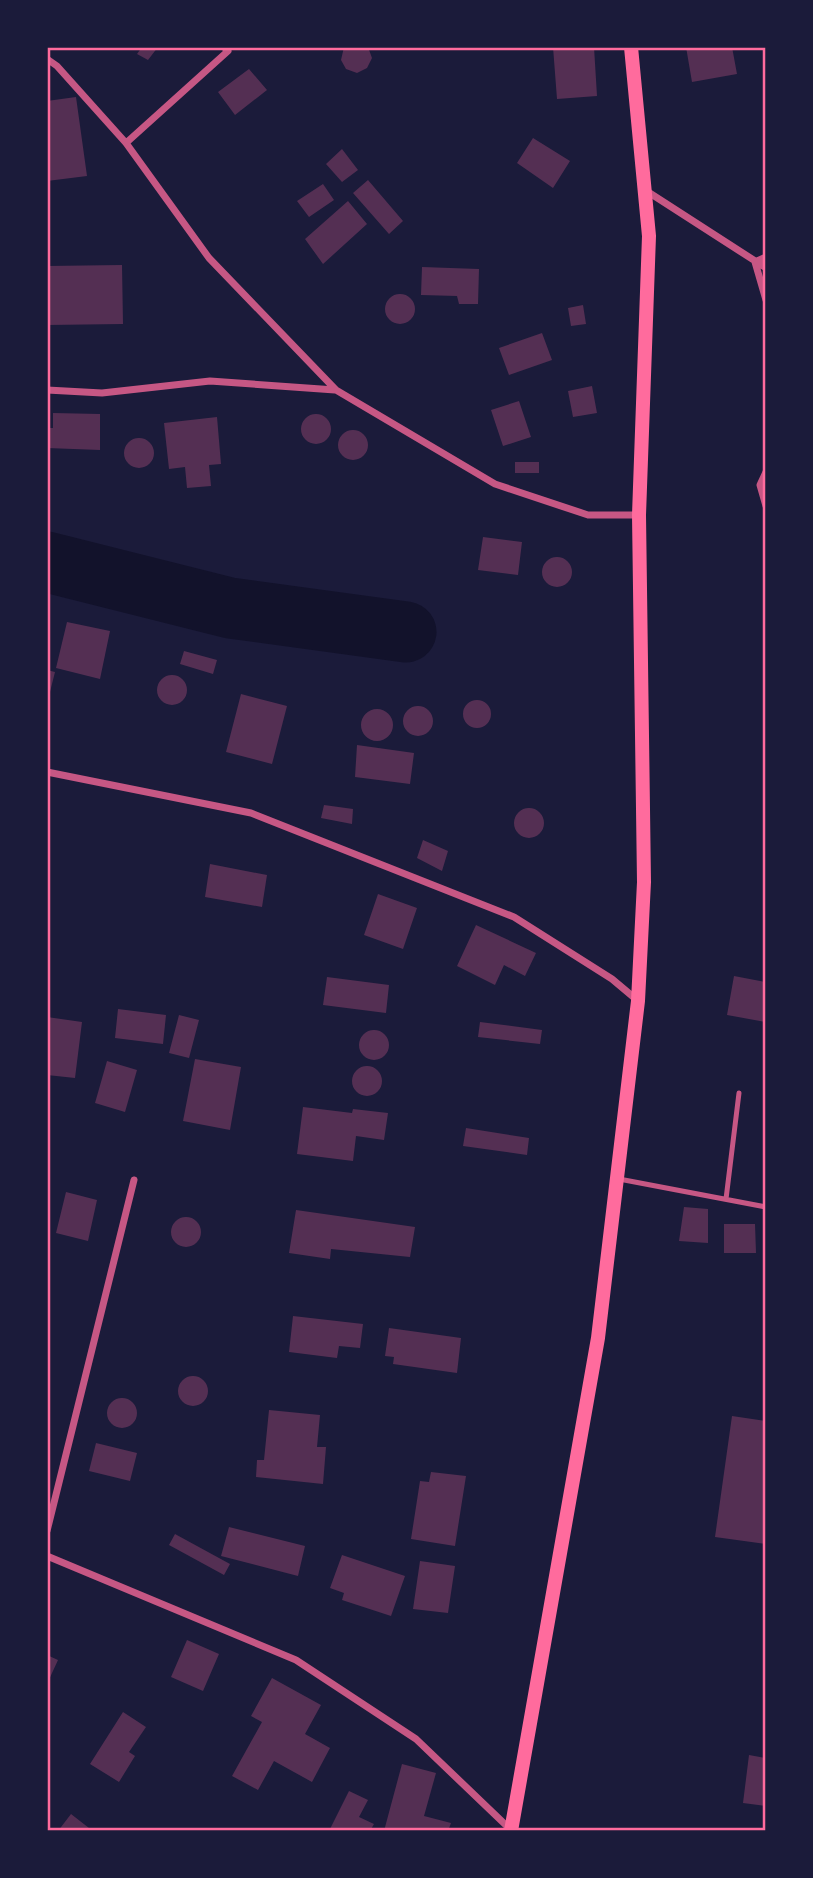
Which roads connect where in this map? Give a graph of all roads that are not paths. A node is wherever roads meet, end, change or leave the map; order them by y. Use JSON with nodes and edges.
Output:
{"nodes":[{"id":1,"x":224,"y":47,"type":"edge"},
{"id":2,"x":631,"y":47,"type":"edge"},
{"id":3,"x":47,"y":59,"type":"edge"},
{"id":4,"x":126,"y":143,"type":"junction"},
{"id":5,"x":645,"y":190,"type":"junction"},
{"id":6,"x":766,"y":257,"type":"edge"},
{"id":7,"x":755,"y":262,"type":"junction"},
{"id":8,"x":766,"y":268,"type":"edge"},
{"id":9,"x":766,"y":300,"type":"edge"},
{"id":10,"x":47,"y":390,"type":"edge"},
{"id":11,"x":336,"y":390,"type":"junction"},
{"id":12,"x":766,"y":472,"type":"edge"},
{"id":13,"x":766,"y":506,"type":"edge"},
{"id":14,"x":639,"y":515,"type":"junction"},
{"id":15,"x":47,"y":772,"type":"edge"},
{"id":16,"x":638,"y":1001,"type":"junction"},
{"id":17,"x":739,"y":1094,"type":"dead end"},
{"id":18,"x":616,"y":1179,"type":"junction"},
{"id":19,"x":134,"y":1180,"type":"dead end"},
{"id":20,"x":726,"y":1199,"type":"junction"},
{"id":21,"x":766,"y":1207,"type":"edge"},
{"id":22,"x":47,"y":1531,"type":"edge"},
{"id":23,"x":47,"y":1556,"type":"edge"},
{"id":24,"x":511,"y":1831,"type":"edge"}],
"edges":[{"from":1,"to":4,"type":"street"},
{"from":2,"to":5,"type":"main road"},
{"from":3,"to":4,"type":"street"},
{"from":4,"to":11,"type":"street"},
{"from":5,"to":7,"type":"street"},
{"from":5,"to":14,"type":"main road"},
{"from":6,"to":7,"type":"street"},
{"from":7,"to":8,"type":"street"},
{"from":7,"to":9,"type":"street"},
{"from":10,"to":11,"type":"street"},
{"from":11,"to":14,"type":"street"},
{"from":12,"to":13,"type":"street"},
{"from":14,"to":16,"type":"main road"},
{"from":15,"to":16,"type":"street"},
{"from":16,"to":18,"type":"main road"},
{"from":17,"to":20,"type":"lane"},
{"from":18,"to":20,"type":"lane"},
{"from":18,"to":24,"type":"main road"},
{"from":19,"to":22,"type":"street"},
{"from":20,"to":21,"type":"lane"},
{"from":23,"to":24,"type":"street"}]}
